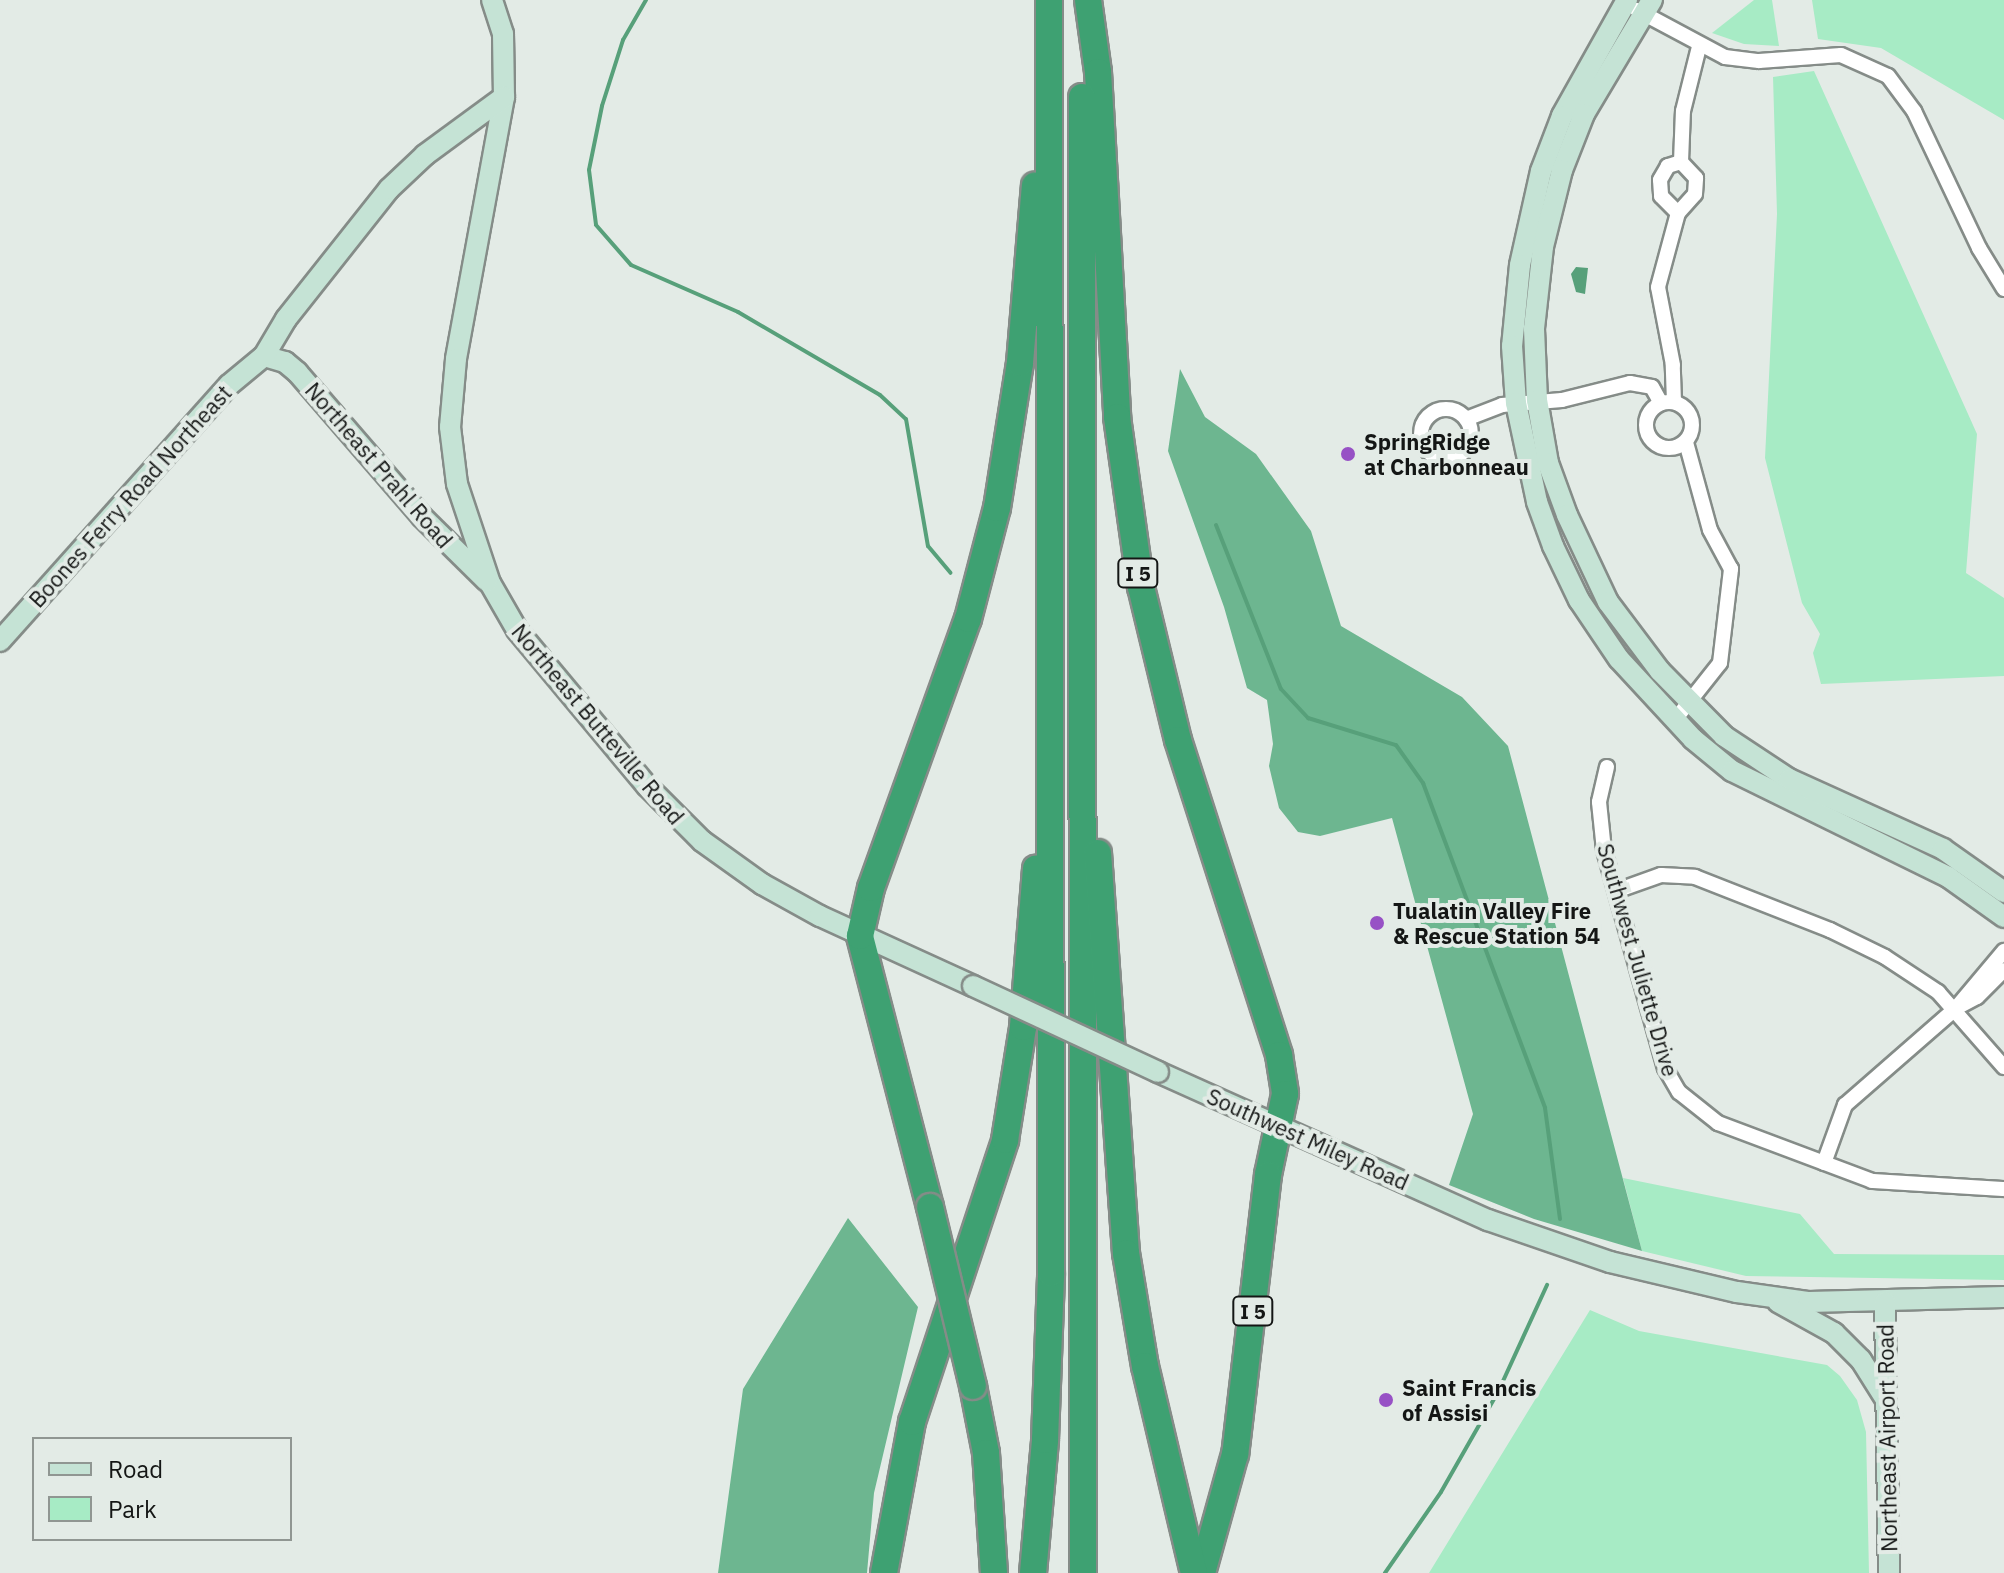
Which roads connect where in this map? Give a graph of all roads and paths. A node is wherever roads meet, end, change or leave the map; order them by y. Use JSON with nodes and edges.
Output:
{"nodes":[{"id":1,"x":492,"y":0,"type":"edge"},
{"id":2,"x":1049,"y":0,"type":"edge"},
{"id":3,"x":1086,"y":0,"type":"edge"},
{"id":4,"x":1634,"y":3,"type":"edge"},
{"id":5,"x":1049,"y":39,"type":"junction"},
{"id":6,"x":1699,"y":47,"type":"junction"},
{"id":7,"x":504,"y":97,"type":"junction"},
{"id":8,"x":1681,"y":162,"type":"junction"},
{"id":9,"x":1678,"y":213,"type":"junction"},
{"id":10,"x":2004,"y":289,"type":"edge"},
{"id":11,"x":264,"y":356,"type":"junction"},
{"id":12,"x":1526,"y":401,"type":"junction"},
{"id":13,"x":1668,"y":402,"type":"junction"},
{"id":14,"x":1466,"y":419,"type":"dead end"},
{"id":15,"x":1686,"y":442,"type":"junction"},
{"id":16,"x":490,"y":583,"type":"junction"},
{"id":17,"x":0,"y":641,"type":"edge"},
{"id":18,"x":1690,"y":703,"type":"junction"},
{"id":19,"x":1083,"y":708,"type":"junction"},
{"id":20,"x":1674,"y":721,"type":"junction"},
{"id":21,"x":1051,"y":758,"type":"junction"},
{"id":22,"x":1607,"y":767,"type":"dead end"},
{"id":23,"x":1616,"y":891,"type":"junction"},
{"id":24,"x":2004,"y":892,"type":"edge"},
{"id":25,"x":2004,"y":917,"type":"edge"},
{"id":26,"x":860,"y":936,"type":"junction"},
{"id":27,"x":2004,"y":951,"type":"edge"},
{"id":28,"x":2004,"y":970,"type":"edge"},
{"id":29,"x":1956,"y":1008,"type":"junction"},
{"id":30,"x":2004,"y":1067,"type":"edge"},
{"id":31,"x":1281,"y":1127,"type":"junction"},
{"id":32,"x":1824,"y":1163,"type":"junction"},
{"id":33,"x":2004,"y":1189,"type":"edge"},
{"id":34,"x":2004,"y":1297,"type":"edge"},
{"id":35,"x":1771,"y":1298,"type":"junction"},
{"id":36,"x":1885,"y":1302,"type":"junction"},
{"id":37,"x":1887,"y":1401,"type":"junction"},
{"id":38,"x":884,"y":1573,"type":"edge"},
{"id":39,"x":994,"y":1573,"type":"edge"},
{"id":40,"x":1033,"y":1573,"type":"edge"},
{"id":41,"x":1083,"y":1573,"type":"edge"},
{"id":42,"x":1194,"y":1573,"type":"edge"},
{"id":43,"x":1202,"y":1573,"type":"edge"},
{"id":44,"x":1889,"y":1573,"type":"edge"}],
"edges":[{"from":1,"to":7,"type":"street","name":"Northeast Butteville Road"},
{"from":2,"to":5,"type":"highway"},
{"from":3,"to":19,"type":"highway","number":"I 5"},
{"from":3,"to":31,"type":"highway","number":"I 5"},
{"from":4,"to":6,"type":"street"},
{"from":4,"to":12,"type":"street"},
{"from":5,"to":21,"type":"highway"},
{"from":5,"to":26,"type":"highway"},
{"from":6,"to":8,"type":"street"},
{"from":6,"to":10,"type":"street"},
{"from":7,"to":11,"type":"street","name":"Boones Ferry Road Northeast"},
{"from":7,"to":16,"type":"street","name":"Northeast Butteville Road"},
{"from":8,"to":9,"type":"street"},
{"from":8,"to":9,"type":"street"},
{"from":9,"to":13,"type":"street"},
{"from":11,"to":16,"type":"street","name":"Northeast Prahl Road"},
{"from":11,"to":17,"type":"street","name":"Boones Ferry Road Northeast"},
{"from":12,"to":13,"type":"street"},
{"from":12,"to":14,"type":"street"},
{"from":12,"to":18,"type":"street"},
{"from":12,"to":20,"type":"street"},
{"from":13,"to":15,"type":"street"},
{"from":13,"to":15,"type":"street"},
{"from":15,"to":18,"type":"street"},
{"from":16,"to":26,"type":"street","name":"Northeast Butteville Road"},
{"from":18,"to":20,"type":"street"},
{"from":18,"to":24,"type":"street"},
{"from":19,"to":41,"type":"highway","number":"I 5"},
{"from":19,"to":42,"type":"highway","number":"I 5"},
{"from":20,"to":25,"type":"street"},
{"from":21,"to":38,"type":"highway"},
{"from":21,"to":40,"type":"highway"},
{"from":22,"to":23,"type":"street","name":"Southwest Juliette Drive"},
{"from":23,"to":29,"type":"street"},
{"from":23,"to":32,"type":"street","name":"Southwest Juliette Drive"},
{"from":26,"to":31,"type":"street","name":"Southwest Miley Road","bridge":true},
{"from":26,"to":39,"type":"highway","bridge":true},
{"from":27,"to":29,"type":"street"},
{"from":28,"to":29,"type":"street"},
{"from":29,"to":30,"type":"street"},
{"from":29,"to":32,"type":"street"},
{"from":31,"to":35,"type":"street","name":"Southwest Miley Road"},
{"from":31,"to":43,"type":"highway","number":"I 5"},
{"from":32,"to":33,"type":"street","name":"Southwest Juliette Drive"},
{"from":34,"to":36,"type":"street"},
{"from":35,"to":36,"type":"street"},
{"from":35,"to":37,"type":"street"},
{"from":36,"to":37,"type":"street","name":"Northeast Airport Road"},
{"from":37,"to":44,"type":"street","name":"Northeast Airport Road"}]}
